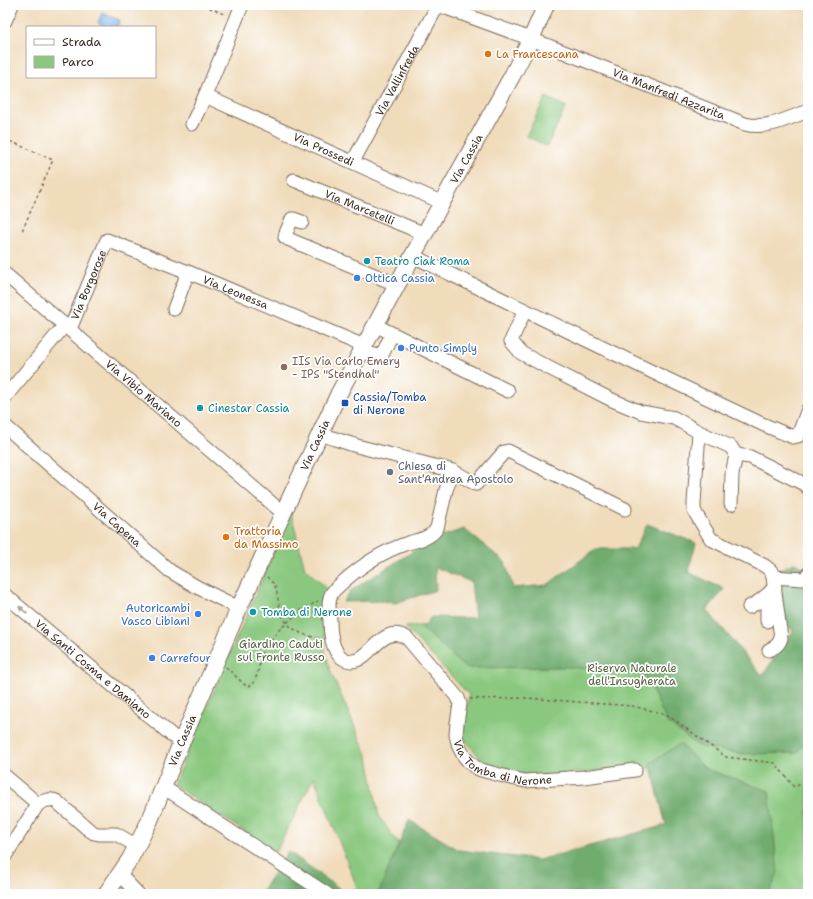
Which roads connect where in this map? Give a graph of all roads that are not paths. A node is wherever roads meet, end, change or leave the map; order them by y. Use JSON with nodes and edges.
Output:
{"nodes":[{"id":1,"x":12,"y":5,"type":"edge"},
{"id":2,"x":242,"y":5,"type":"edge"},
{"id":3,"x":438,"y":5,"type":"edge"},
{"id":4,"x":546,"y":5,"type":"edge"},
{"id":5,"x":5,"y":21,"type":"edge"},
{"id":6,"x":531,"y":39,"type":"junction"},
{"id":7,"x":205,"y":96,"type":"junction"},
{"id":8,"x":808,"y":111,"type":"edge"},
{"id":9,"x":192,"y":124,"type":"dead end"},
{"id":10,"x":356,"y":156,"type":"dead end"},
{"id":11,"x":294,"y":180,"type":"dead end"},
{"id":12,"x":443,"y":203,"type":"junction"},
{"id":13,"x":302,"y":222,"type":"dead end"},
{"id":14,"x":425,"y":234,"type":"junction"},
{"id":15,"x":107,"y":240,"type":"joint"},
{"id":16,"x":413,"y":256,"type":"junction"},
{"id":17,"x":188,"y":272,"type":"junction"},
{"id":18,"x":5,"y":274,"type":"edge"},
{"id":19,"x":398,"y":285,"type":"junction"},
{"id":20,"x":174,"y":309,"type":"dead end"},
{"id":21,"x":525,"y":310,"type":"junction"},
{"id":22,"x":375,"y":325,"type":"junction"},
{"id":23,"x":67,"y":327,"type":"junction"},
{"id":24,"x":392,"y":334,"type":"junction"},
{"id":25,"x":363,"y":348,"type":"junction"},
{"id":26,"x":508,"y":391,"type":"dead end"},
{"id":27,"x":5,"y":397,"type":"edge"},
{"id":28,"x":808,"y":409,"type":"edge"},
{"id":29,"x":5,"y":426,"type":"edge"},
{"id":30,"x":699,"y":432,"type":"junction"},
{"id":31,"x":320,"y":434,"type":"junction"},
{"id":32,"x":736,"y":455,"type":"junction"},
{"id":33,"x":452,"y":471,"type":"junction"},
{"id":34,"x":808,"y":488,"type":"edge"},
{"id":35,"x":731,"y":504,"type":"dead end"},
{"id":36,"x":625,"y":509,"type":"dead end"},
{"id":37,"x":283,"y":513,"type":"junction"},
{"id":38,"x":808,"y":574,"type":"edge"},
{"id":39,"x":774,"y":582,"type":"junction"},
{"id":40,"x":5,"y":594,"type":"edge"},
{"id":41,"x":765,"y":597,"type":"junction"},
{"id":42,"x":749,"y":607,"type":"dead end"},
{"id":43,"x":239,"y":608,"type":"junction"},
{"id":44,"x":767,"y":621,"type":"dead end"},
{"id":45,"x":769,"y":650,"type":"dead end"},
{"id":46,"x":181,"y":743,"type":"junction"},
{"id":47,"x":635,"y":770,"type":"dead end"},
{"id":48,"x":5,"y":776,"type":"edge"},
{"id":49,"x":163,"y":787,"type":"junction"},
{"id":50,"x":38,"y":804,"type":"junction"},
{"id":51,"x":137,"y":846,"type":"junction"},
{"id":52,"x":5,"y":856,"type":"edge"},
{"id":53,"x":120,"y":874,"type":"junction"},
{"id":54,"x":106,"y":894,"type":"edge"},
{"id":55,"x":138,"y":894,"type":"edge"},
{"id":56,"x":327,"y":894,"type":"edge"}],
"edges":[{"from":1,"to":5,"type":"street"},
{"from":2,"to":7,"type":"street"},
{"from":3,"to":6,"type":"street","name":"Via Manfredi Azzarita"},
{"from":3,"to":10,"type":"street","name":"Via Vallinfreda"},
{"from":4,"to":6,"type":"main road","name":"Via Cassia"},
{"from":6,"to":8,"type":"street","name":"Via Manfredi Azzarita"},
{"from":6,"to":12,"type":"main road","name":"Via Cassia"},
{"from":7,"to":9,"type":"street"},
{"from":7,"to":12,"type":"street","name":"Via Prossedi"},
{"from":11,"to":14,"type":"street","name":"Via Marcetelli"},
{"from":12,"to":14,"type":"main road","name":"Via Cassia"},
{"from":13,"to":19,"type":"street"},
{"from":14,"to":16,"type":"main road","name":"Via Cassia"},
{"from":15,"to":17,"type":"street","name":"Via Leonessa"},
{"from":15,"to":23,"type":"street","name":"Via Borgorose"},
{"from":16,"to":19,"type":"main road","name":"Via Cassia"},
{"from":16,"to":21,"type":"street"},
{"from":17,"to":20,"type":"street"},
{"from":17,"to":25,"type":"street","name":"Via Leonessa"},
{"from":18,"to":23,"type":"street","name":"Via Vibio Mariano"},
{"from":19,"to":22,"type":"main road","name":"Via Cassia"},
{"from":21,"to":28,"type":"street"},
{"from":21,"to":30,"type":"street"},
{"from":22,"to":24,"type":"street"},
{"from":22,"to":25,"type":"main road","name":"Via Cassia"},
{"from":23,"to":27,"type":"street","name":"Via Borgorose"},
{"from":23,"to":37,"type":"street","name":"Via Vibio Mariano"},
{"from":24,"to":25,"type":"street","name":"Via Leonessa"},
{"from":24,"to":26,"type":"street"},
{"from":25,"to":31,"type":"main road","name":"Via Cassia"},
{"from":29,"to":43,"type":"street","name":"Via Capena"},
{"from":30,"to":32,"type":"street"},
{"from":30,"to":39,"type":"street"},
{"from":31,"to":33,"type":"street"},
{"from":31,"to":37,"type":"main road","name":"Via Cassia"},
{"from":32,"to":34,"type":"street"},
{"from":32,"to":35,"type":"street"},
{"from":33,"to":36,"type":"street"},
{"from":33,"to":47,"type":"street","name":"Via Tomba di Nerone"},
{"from":37,"to":43,"type":"main road","name":"Via Cassia"},
{"from":38,"to":39,"type":"street"},
{"from":39,"to":41,"type":"street"},
{"from":39,"to":45,"type":"street"},
{"from":46,"to":40,"type":"street","name":"Via Santi Cosma e Damiano","one_way":true},
{"from":41,"to":42,"type":"street"},
{"from":41,"to":44,"type":"street"},
{"from":43,"to":46,"type":"main road","name":"Via Cassia"},
{"from":46,"to":49,"type":"main road","name":"Via Cassia"},
{"from":48,"to":50,"type":"street"},
{"from":49,"to":51,"type":"main road","name":"Via Cassia"},
{"from":49,"to":56,"type":"street"},
{"from":50,"to":51,"type":"street"},
{"from":50,"to":52,"type":"street"},
{"from":51,"to":53,"type":"main road","name":"Via Cassia"},
{"from":53,"to":54,"type":"main road","name":"Via Cassia"},
{"from":53,"to":55,"type":"street"}]}
